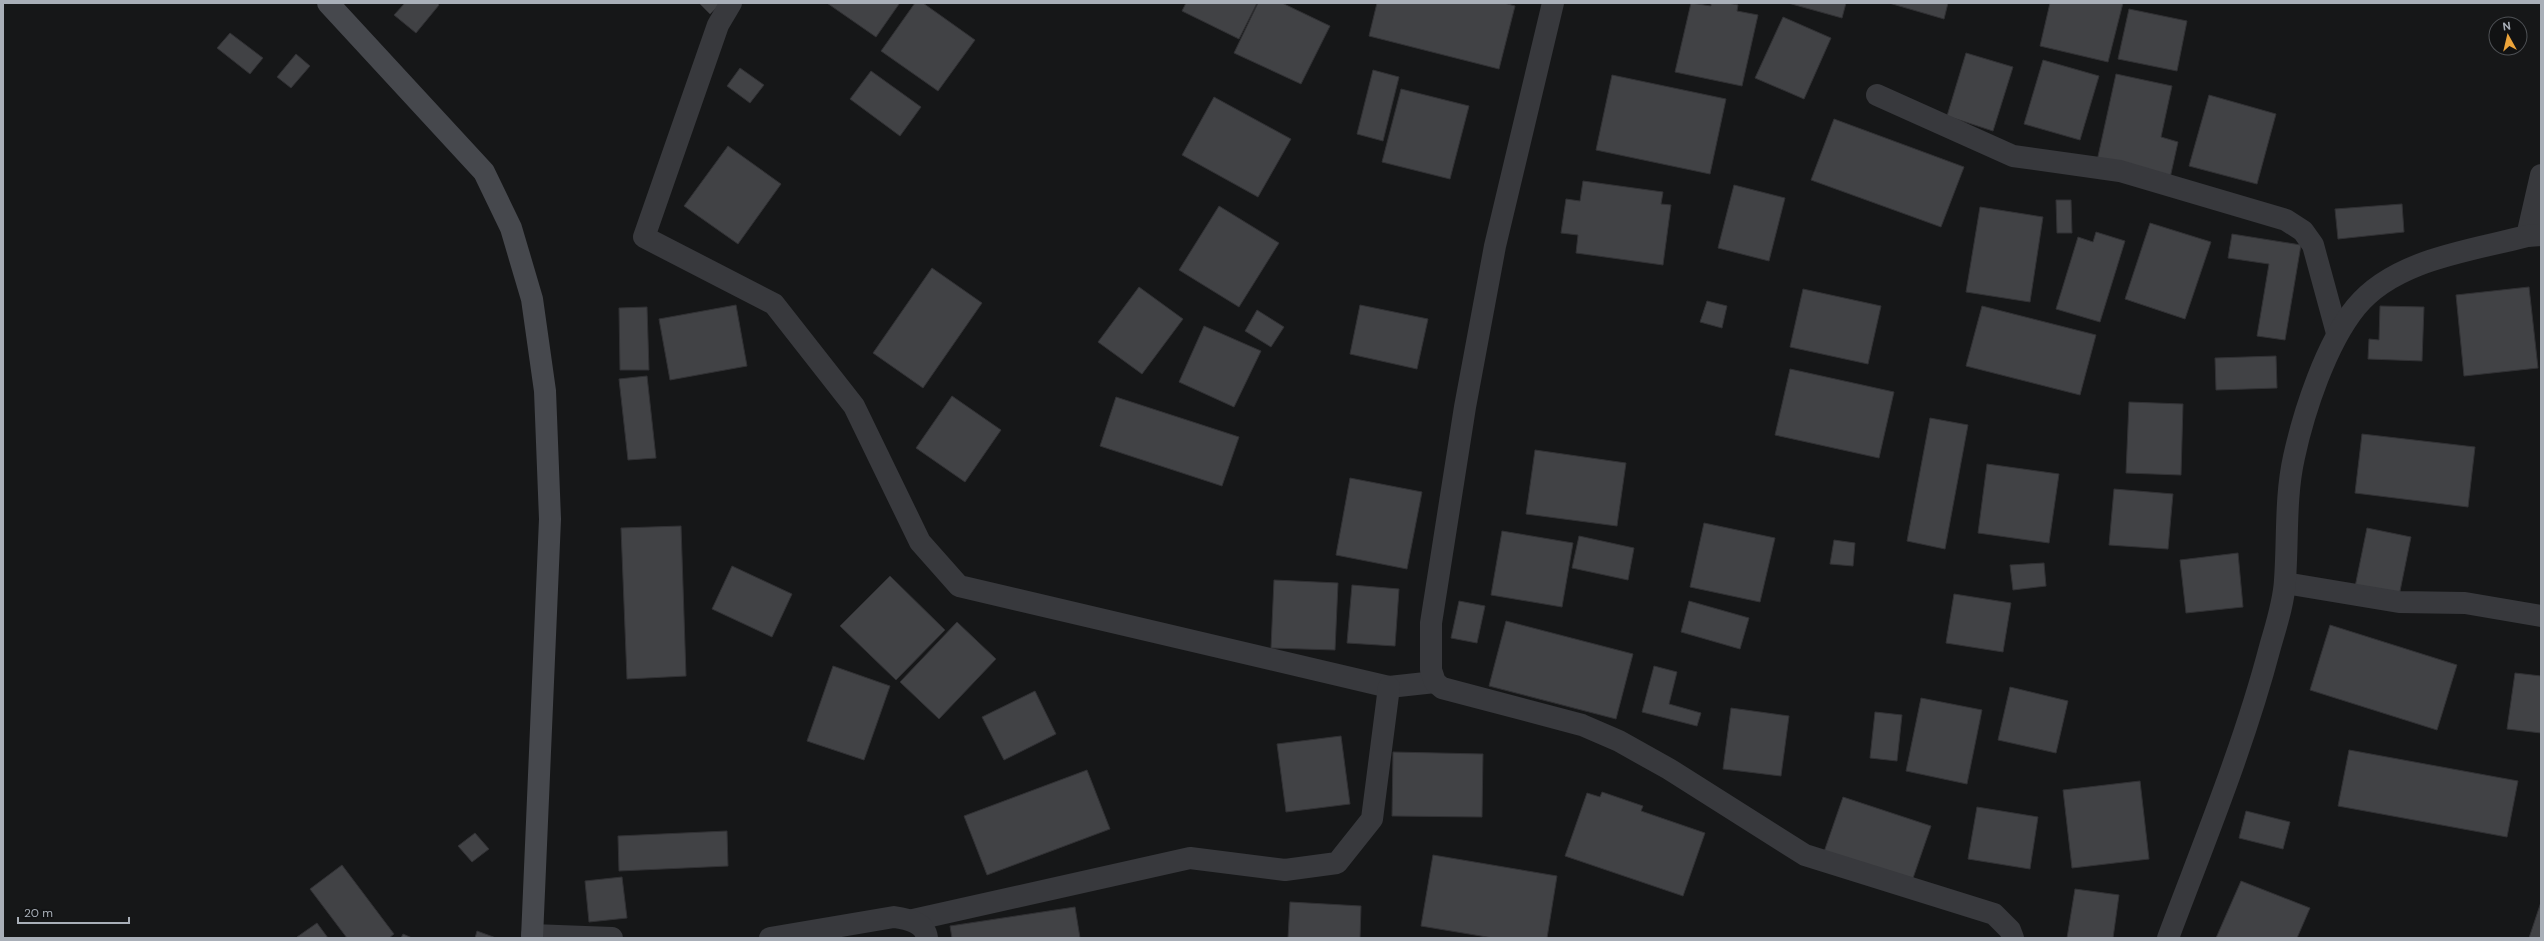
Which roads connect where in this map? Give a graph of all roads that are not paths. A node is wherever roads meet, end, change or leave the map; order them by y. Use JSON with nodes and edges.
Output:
{"nodes":[{"id":1,"x":328,"y":3,"type":"edge"},
{"id":2,"x":731,"y":3,"type":"edge"},
{"id":3,"x":1553,"y":3,"type":"edge"},
{"id":4,"x":1877,"y":95,"type":"dead end"},
{"id":5,"x":2541,"y":176,"type":"edge"},
{"id":6,"x":2534,"y":236,"type":"edge"},
{"id":7,"x":2337,"y":333,"type":"junction"},
{"id":8,"x":2285,"y":583,"type":"junction"},
{"id":9,"x":2541,"y":616,"type":"edge"},
{"id":10,"x":1435,"y":682,"type":"junction"},
{"id":11,"x":1389,"y":688,"type":"junction"},
{"id":12,"x":913,"y":920,"type":"junction"},
{"id":13,"x":532,"y":937,"type":"edge"},
{"id":14,"x":612,"y":938,"type":"edge"},
{"id":15,"x":770,"y":938,"type":"edge"},
{"id":16,"x":927,"y":938,"type":"edge"},
{"id":17,"x":2013,"y":938,"type":"edge"},
{"id":18,"x":2168,"y":938,"type":"edge"}],
"edges":[{"from":1,"to":13,"type":"street"},
{"from":2,"to":11,"type":"street"},
{"from":3,"to":10,"type":"street"},
{"from":4,"to":7,"type":"street"},
{"from":5,"to":6,"type":"street"},
{"from":6,"to":7,"type":"street"},
{"from":7,"to":8,"type":"street"},
{"from":8,"to":9,"type":"street"},
{"from":8,"to":18,"type":"street"},
{"from":10,"to":11,"type":"street"},
{"from":10,"to":17,"type":"street"},
{"from":11,"to":12,"type":"street"},
{"from":12,"to":15,"type":"street"},
{"from":12,"to":16,"type":"street"},
{"from":13,"to":14,"type":"street"}]}
